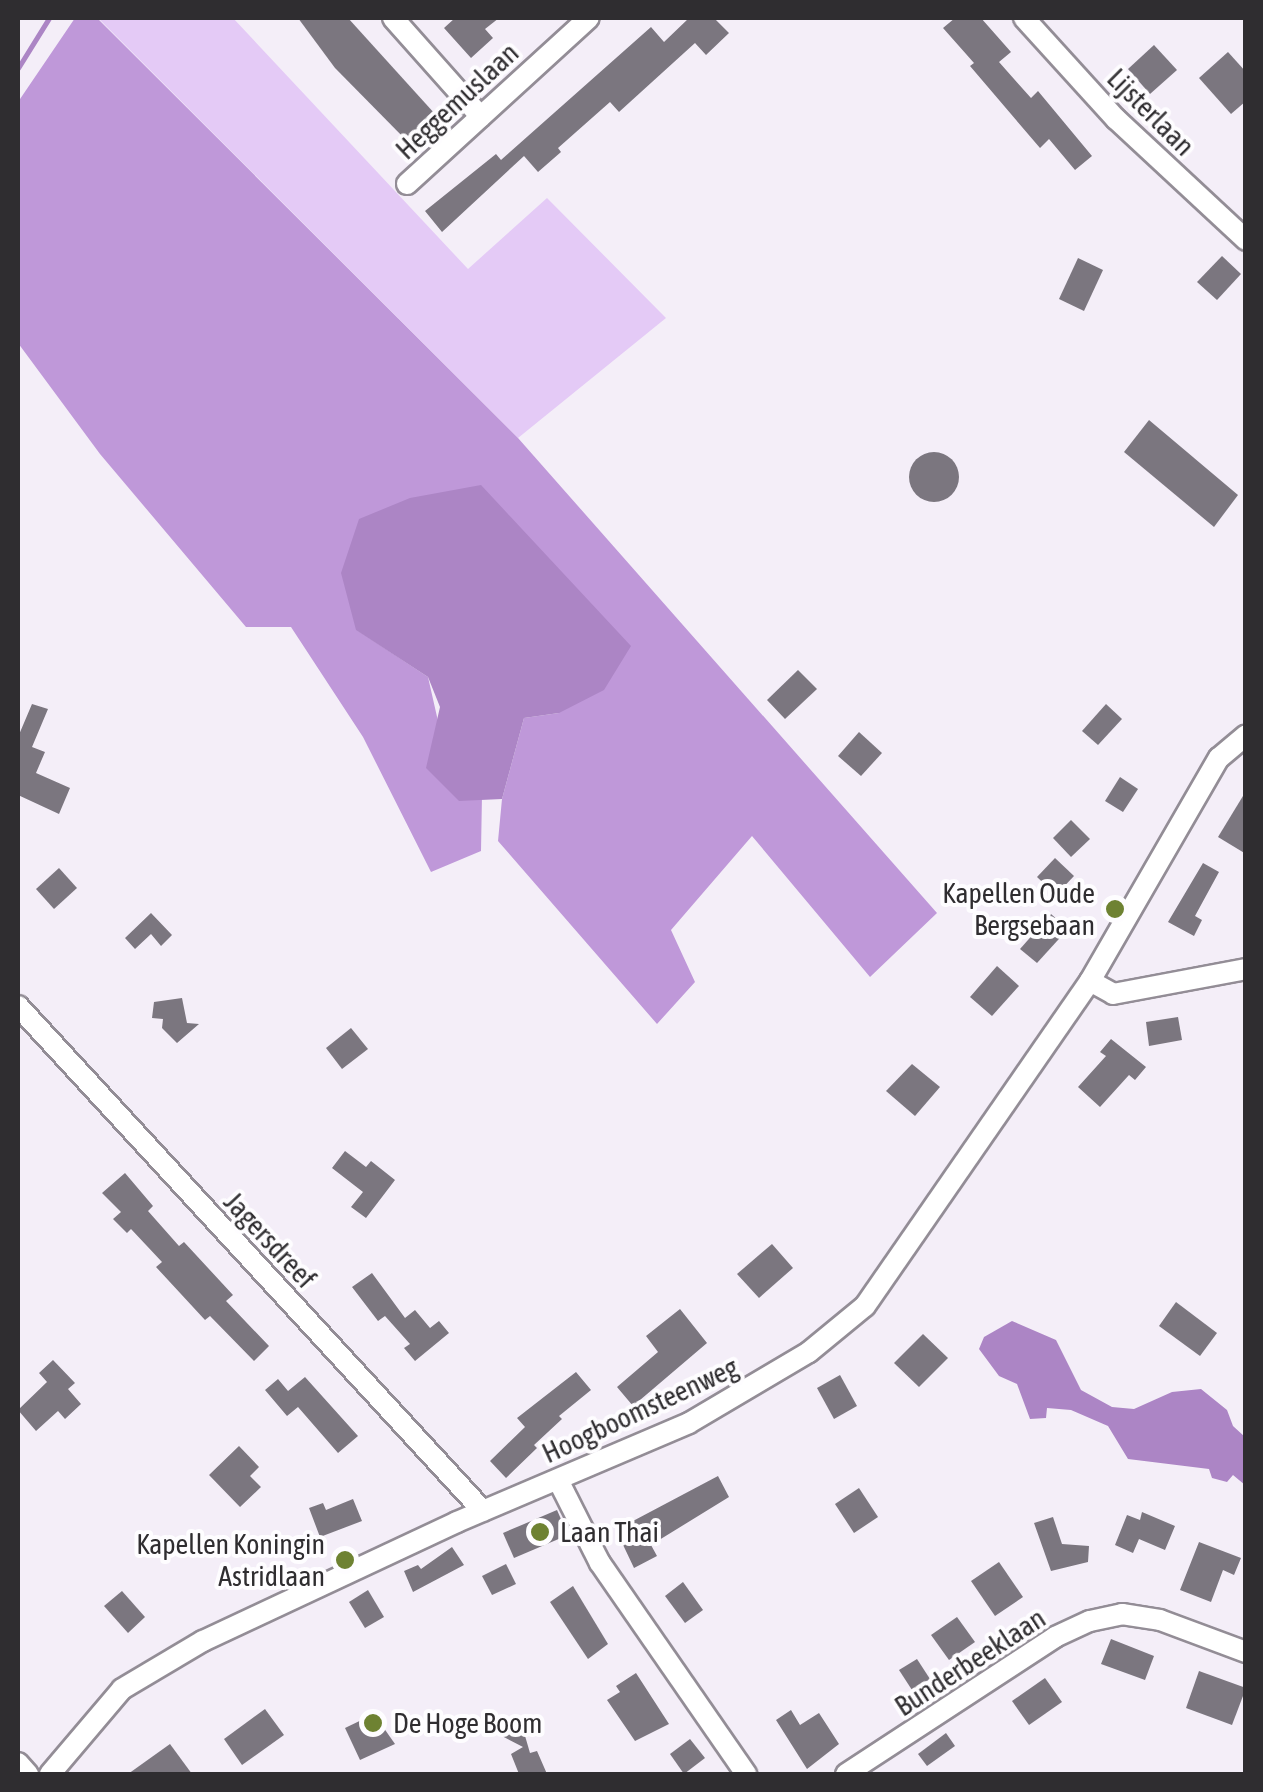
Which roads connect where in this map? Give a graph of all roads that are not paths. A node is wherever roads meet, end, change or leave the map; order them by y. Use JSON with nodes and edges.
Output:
{"nodes":[{"id":1,"x":393,"y":18,"type":"edge"},
{"id":2,"x":589,"y":18,"type":"edge"},
{"id":3,"x":1024,"y":18,"type":"edge"},
{"id":4,"x":481,"y":117,"type":"junction"},
{"id":5,"x":407,"y":184,"type":"dead end"},
{"id":6,"x":1246,"y":240,"type":"edge"},
{"id":7,"x":1246,"y":735,"type":"edge"},
{"id":8,"x":1246,"y":969,"type":"edge"},
{"id":9,"x":1090,"y":981,"type":"junction"},
{"id":10,"x":18,"y":1006,"type":"edge"},
{"id":11,"x":558,"y":1480,"type":"junction"},
{"id":12,"x":483,"y":1511,"type":"junction"},
{"id":13,"x":1246,"y":1652,"type":"edge"},
{"id":14,"x":18,"y":1763,"type":"edge"},
{"id":15,"x":28,"y":1774,"type":"edge"},
{"id":16,"x":50,"y":1774,"type":"edge"},
{"id":17,"x":746,"y":1774,"type":"edge"},
{"id":18,"x":846,"y":1774,"type":"edge"}],
"edges":[{"from":1,"to":4,"type":"street"},
{"from":2,"to":4,"type":"street","name":"Heggemuslaan"},
{"from":3,"to":6,"type":"street","name":"Lijsterlaan"},
{"from":4,"to":5,"type":"street","name":"Heggemuslaan"},
{"from":7,"to":9,"type":"street","name":"Hoogboomsteenweg"},
{"from":8,"to":9,"type":"street"},
{"from":9,"to":11,"type":"street","name":"Hoogboomsteenweg"},
{"from":10,"to":12,"type":"street","name":"Jagersdreef"},
{"from":11,"to":12,"type":"street","name":"Hoogboomsteenweg"},
{"from":11,"to":17,"type":"street"},
{"from":12,"to":16,"type":"street","name":"Hoogboomsteenweg"},
{"from":13,"to":18,"type":"street","name":"Bunderbeeklaan"},
{"from":14,"to":15,"type":"street"}]}
